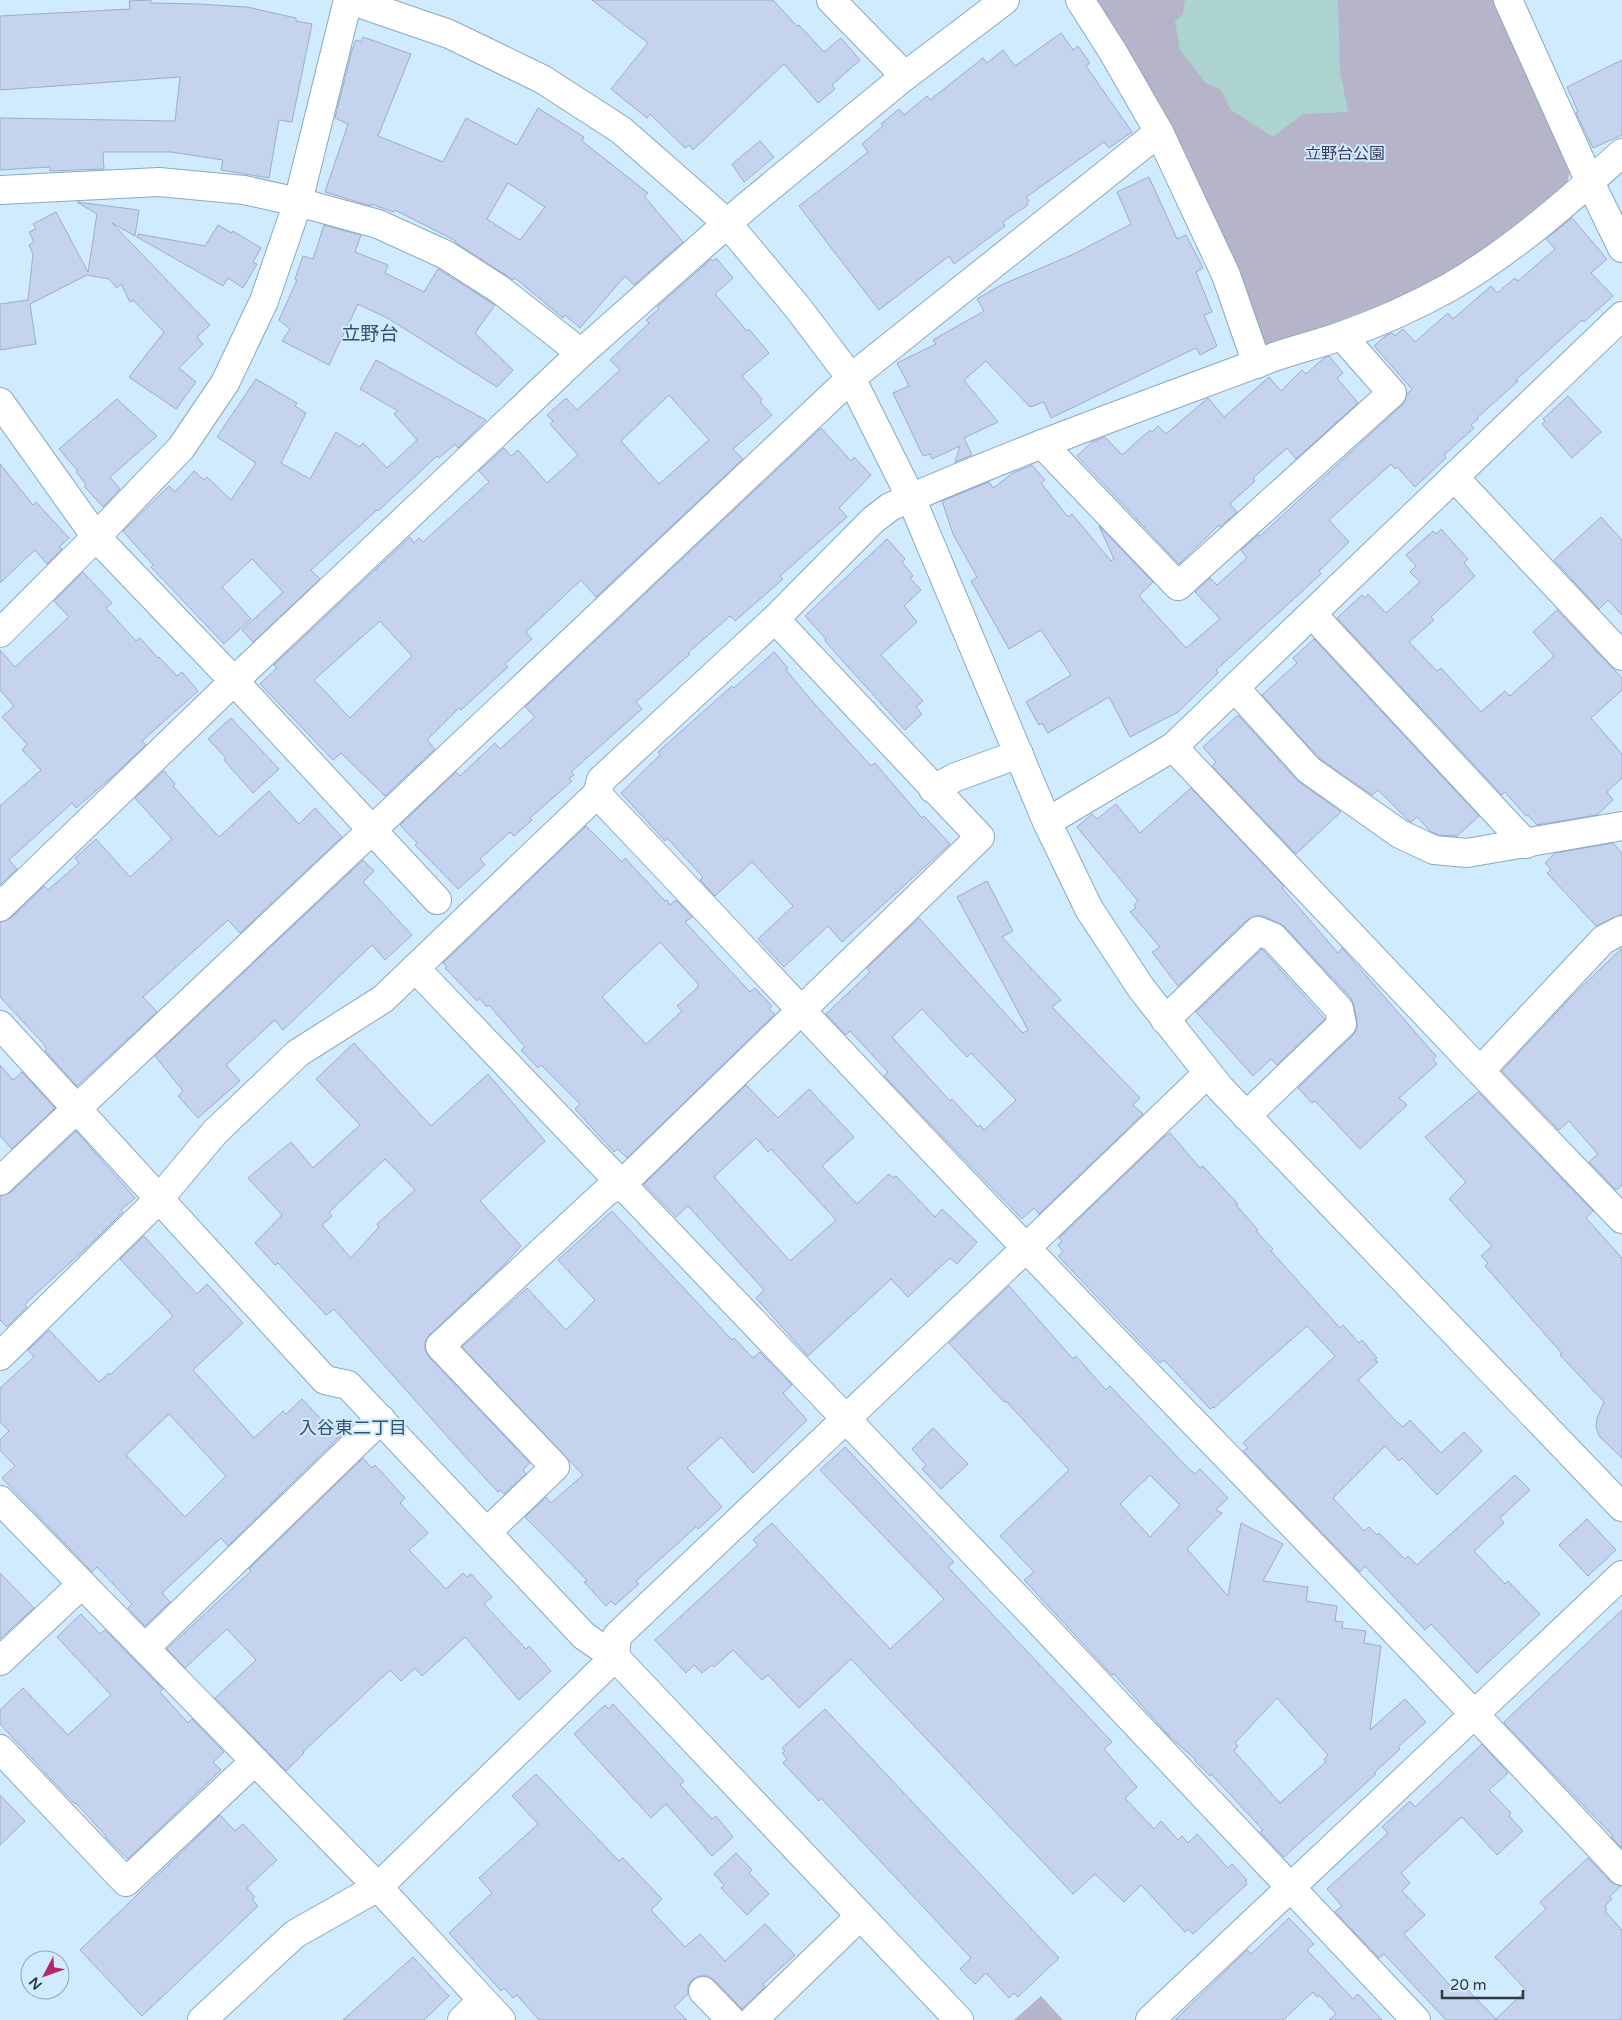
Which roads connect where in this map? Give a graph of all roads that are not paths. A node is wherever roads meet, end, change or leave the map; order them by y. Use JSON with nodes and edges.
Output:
{"nodes":[{"id":1,"x":349,"y":0,"type":"edge"},
{"id":2,"x":831,"y":0,"type":"edge"},
{"id":3,"x":1005,"y":0,"type":"edge"},
{"id":4,"x":1080,"y":0,"type":"edge"},
{"id":5,"x":1508,"y":0,"type":"edge"},
{"id":6,"x":905,"y":76,"type":"junction"},
{"id":7,"x":1159,"y":132,"type":"junction"},
{"id":8,"x":1622,"y":153,"type":"edge"},
{"id":9,"x":1590,"y":182,"type":"junction"},
{"id":10,"x":0,"y":190,"type":"edge"},
{"id":11,"x":298,"y":202,"type":"junction"},
{"id":12,"x":726,"y":223,"type":"junction"},
{"id":13,"x":1622,"y":248,"type":"edge"},
{"id":14,"x":1622,"y":316,"type":"edge"},
{"id":15,"x":1342,"y":336,"type":"junction"},
{"id":16,"x":581,"y":353,"type":"junction"},
{"id":17,"x":1257,"y":364,"type":"junction"},
{"id":18,"x":851,"y":378,"type":"junction"},
{"id":19,"x":0,"y":402,"type":"edge"},
{"id":20,"x":1042,"y":444,"type":"junction"},
{"id":21,"x":1454,"y":477,"type":"junction"},
{"id":22,"x":911,"y":498,"type":"junction"},
{"id":23,"x":96,"y":537,"type":"junction"},
{"id":24,"x":1312,"y":614,"type":"junction"},
{"id":25,"x":775,"y":619,"type":"junction"},
{"id":26,"x":0,"y":633,"type":"edge"},
{"id":27,"x":1622,"y":656,"type":"edge"},
{"id":28,"x":234,"y":681,"type":"junction"},
{"id":29,"x":1235,"y":688,"type":"junction"},
{"id":30,"x":1173,"y":747,"type":"junction"},
{"id":31,"x":1019,"y":754,"type":"junction"},
{"id":32,"x":933,"y":789,"type":"junction"},
{"id":33,"x":597,"y":794,"type":"junction"},
{"id":34,"x":1047,"y":822,"type":"junction"},
{"id":35,"x":1622,"y":826,"type":"edge"},
{"id":36,"x":372,"y":831,"type":"junction"},
{"id":37,"x":1526,"y":844,"type":"junction"},
{"id":38,"x":437,"y":900,"type":"dead end"},
{"id":39,"x":0,"y":907,"type":"edge"},
{"id":40,"x":1622,"y":930,"type":"edge"},
{"id":41,"x":415,"y":968,"type":"junction"},
{"id":42,"x":800,"y":1011,"type":"junction"},
{"id":43,"x":1165,"y":1020,"type":"junction"},
{"id":44,"x":0,"y":1025,"type":"edge"},
{"id":45,"x":1480,"y":1071,"type":"junction"},
{"id":46,"x":1207,"y":1074,"type":"junction"},
{"id":47,"x":77,"y":1109,"type":"junction"},
{"id":48,"x":1246,"y":1116,"type":"junction"},
{"id":49,"x":0,"y":1181,"type":"edge"},
{"id":50,"x":622,"y":1184,"type":"junction"},
{"id":51,"x":159,"y":1199,"type":"junction"},
{"id":52,"x":1622,"y":1219,"type":"edge"},
{"id":53,"x":1026,"y":1248,"type":"junction"},
{"id":54,"x":0,"y":1356,"type":"edge"},
{"id":55,"x":845,"y":1418,"type":"junction"},
{"id":56,"x":381,"y":1420,"type":"junction"},
{"id":57,"x":0,"y":1500,"type":"edge"},
{"id":58,"x":1622,"y":1507,"type":"edge"},
{"id":59,"x":487,"y":1532,"type":"junction"},
{"id":60,"x":1622,"y":1575,"type":"edge"},
{"id":61,"x":82,"y":1584,"type":"junction"},
{"id":62,"x":145,"y":1648,"type":"junction"},
{"id":63,"x":615,"y":1657,"type":"junction"},
{"id":64,"x":0,"y":1661,"type":"edge"},
{"id":65,"x":1475,"y":1714,"type":"junction"},
{"id":66,"x":0,"y":1749,"type":"edge"},
{"id":67,"x":255,"y":1761,"type":"junction"},
{"id":68,"x":1622,"y":1871,"type":"edge"},
{"id":69,"x":378,"y":1887,"type":"junction"},
{"id":70,"x":1290,"y":1887,"type":"junction"},
{"id":71,"x":860,"y":1916,"type":"junction"},
{"id":72,"x":703,"y":1991,"type":"dead end"},
{"id":73,"x":482,"y":2000,"type":"junction"},
{"id":74,"x":202,"y":2020,"type":"edge"},
{"id":75,"x":462,"y":2020,"type":"edge"},
{"id":76,"x":501,"y":2020,"type":"edge"},
{"id":77,"x":731,"y":2020,"type":"edge"},
{"id":78,"x":753,"y":2020,"type":"edge"},
{"id":79,"x":959,"y":2020,"type":"edge"},
{"id":80,"x":1150,"y":2020,"type":"edge"},
{"id":81,"x":1416,"y":2020,"type":"edge"}],
"edges":[{"from":1,"to":11,"type":"street"},
{"from":1,"to":12,"type":"street"},
{"from":2,"to":6,"type":"street"},
{"from":3,"to":6,"type":"street"},
{"from":4,"to":7,"type":"street"},
{"from":5,"to":9,"type":"street"},
{"from":6,"to":12,"type":"street"},
{"from":7,"to":17,"type":"street"},
{"from":7,"to":18,"type":"street"},
{"from":8,"to":9,"type":"street"},
{"from":9,"to":13,"type":"street"},
{"from":9,"to":15,"type":"street"},
{"from":10,"to":11,"type":"street"},
{"from":11,"to":16,"type":"street"},
{"from":11,"to":23,"type":"street"},
{"from":12,"to":16,"type":"street"},
{"from":12,"to":18,"type":"street"},
{"from":14,"to":21,"type":"street"},
{"from":15,"to":17,"type":"street"},
{"from":15,"to":20,"type":"street"},
{"from":16,"to":28,"type":"street"},
{"from":17,"to":20,"type":"street"},
{"from":18,"to":22,"type":"street"},
{"from":18,"to":36,"type":"street"},
{"from":19,"to":23,"type":"street"},
{"from":20,"to":22,"type":"street"},
{"from":21,"to":24,"type":"street"},
{"from":21,"to":27,"type":"street"},
{"from":22,"to":25,"type":"street"},
{"from":22,"to":31,"type":"street"},
{"from":23,"to":26,"type":"street"},
{"from":23,"to":28,"type":"street"},
{"from":24,"to":29,"type":"street"},
{"from":24,"to":37,"type":"street"},
{"from":25,"to":32,"type":"street"},
{"from":25,"to":33,"type":"street"},
{"from":28,"to":36,"type":"street"},
{"from":28,"to":39,"type":"street"},
{"from":29,"to":30,"type":"street"},
{"from":29,"to":37,"type":"street"},
{"from":30,"to":34,"type":"street"},
{"from":30,"to":45,"type":"street"},
{"from":31,"to":32,"type":"street"},
{"from":31,"to":34,"type":"street"},
{"from":32,"to":42,"type":"street"},
{"from":33,"to":41,"type":"street"},
{"from":33,"to":42,"type":"street"},
{"from":34,"to":43,"type":"street"},
{"from":35,"to":37,"type":"street"},
{"from":36,"to":38,"type":"street"},
{"from":36,"to":47,"type":"street"},
{"from":40,"to":45,"type":"street"},
{"from":41,"to":50,"type":"street"},
{"from":41,"to":51,"type":"street"},
{"from":42,"to":50,"type":"street"},
{"from":42,"to":53,"type":"street"},
{"from":43,"to":46,"type":"street"},
{"from":43,"to":48,"type":"street"},
{"from":44,"to":47,"type":"street"},
{"from":45,"to":52,"type":"street"},
{"from":46,"to":48,"type":"street"},
{"from":46,"to":53,"type":"street"},
{"from":47,"to":49,"type":"street"},
{"from":47,"to":51,"type":"street"},
{"from":48,"to":58,"type":"street"},
{"from":50,"to":55,"type":"street"},
{"from":50,"to":59,"type":"street"},
{"from":51,"to":54,"type":"street"},
{"from":51,"to":56,"type":"street"},
{"from":53,"to":55,"type":"street"},
{"from":53,"to":65,"type":"street"},
{"from":55,"to":63,"type":"street"},
{"from":55,"to":70,"type":"street"},
{"from":56,"to":59,"type":"street"},
{"from":56,"to":62,"type":"street"},
{"from":57,"to":61,"type":"street"},
{"from":59,"to":63,"type":"street"},
{"from":60,"to":65,"type":"street"},
{"from":61,"to":62,"type":"street"},
{"from":61,"to":64,"type":"street"},
{"from":62,"to":67,"type":"street"},
{"from":63,"to":69,"type":"street"},
{"from":63,"to":71,"type":"street"},
{"from":65,"to":68,"type":"street"},
{"from":65,"to":70,"type":"street"},
{"from":66,"to":67,"type":"street"},
{"from":67,"to":69,"type":"street"},
{"from":69,"to":73,"type":"street"},
{"from":69,"to":74,"type":"street"},
{"from":70,"to":80,"type":"street"},
{"from":70,"to":81,"type":"street"},
{"from":71,"to":78,"type":"street"},
{"from":71,"to":79,"type":"street"},
{"from":72,"to":77,"type":"street"},
{"from":73,"to":75,"type":"street"},
{"from":73,"to":76,"type":"street"}]}
